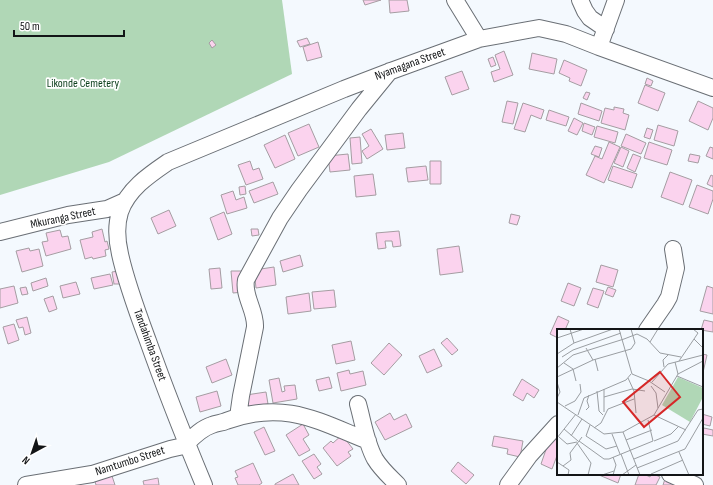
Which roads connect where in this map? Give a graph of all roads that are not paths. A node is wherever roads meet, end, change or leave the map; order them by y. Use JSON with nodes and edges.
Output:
{"nodes":[{"id":1,"x":455,"y":0,"type":"edge"},
{"id":2,"x":580,"y":0,"type":"edge"},
{"id":3,"x":616,"y":0,"type":"edge"},
{"id":4,"x":606,"y":29,"type":"junction"},
{"id":5,"x":479,"y":39,"type":"junction"},
{"id":6,"x":599,"y":48,"type":"junction"},
{"id":7,"x":391,"y":71,"type":"junction"},
{"id":8,"x":713,"y":88,"type":"edge"},
{"id":9,"x":125,"y":201,"type":"junction"},
{"id":10,"x":0,"y":232,"type":"edge"},
{"id":11,"x":673,"y":249,"type":"dead end"},
{"id":12,"x":647,"y":329,"type":"edge"},
{"id":13,"x":358,"y":404,"type":"dead end"},
{"id":14,"x":238,"y":417,"type":"junction"},
{"id":15,"x":557,"y":426,"type":"edge"},
{"id":16,"x":368,"y":441,"type":"junction"},
{"id":17,"x":187,"y":444,"type":"junction"},
{"id":18,"x":672,"y":475,"type":"edge"},
{"id":19,"x":26,"y":485,"type":"edge"},
{"id":20,"x":204,"y":485,"type":"edge"},
{"id":21,"x":398,"y":485,"type":"edge"},
{"id":22,"x":508,"y":485,"type":"edge"},
{"id":23,"x":694,"y":485,"type":"edge"}],
"edges":[{"from":1,"to":5,"type":"street"},
{"from":2,"to":4,"type":"street"},
{"from":3,"to":4,"type":"street"},
{"from":4,"to":6,"type":"street"},
{"from":5,"to":6,"type":"street","name":"Nyamagana Street"},
{"from":5,"to":7,"type":"street","name":"Nyamagana Street"},
{"from":6,"to":8,"type":"street","name":"Nyamagana Street"},
{"from":7,"to":9,"type":"street","name":"Nyamagana Street"},
{"from":7,"to":14,"type":"street"},
{"from":9,"to":10,"type":"street","name":"Mkuranga Street"},
{"from":9,"to":17,"type":"street","name":"Tandahimba Street"},
{"from":11,"to":12,"type":"street"},
{"from":13,"to":16,"type":"street"},
{"from":14,"to":16,"type":"street"},
{"from":14,"to":17,"type":"street"},
{"from":15,"to":22,"type":"street"},
{"from":16,"to":21,"type":"street"},
{"from":17,"to":19,"type":"street","name":"Namtumbo Street"},
{"from":17,"to":20,"type":"street","name":"Tandahimba Street"},
{"from":18,"to":23,"type":"street"}]}
